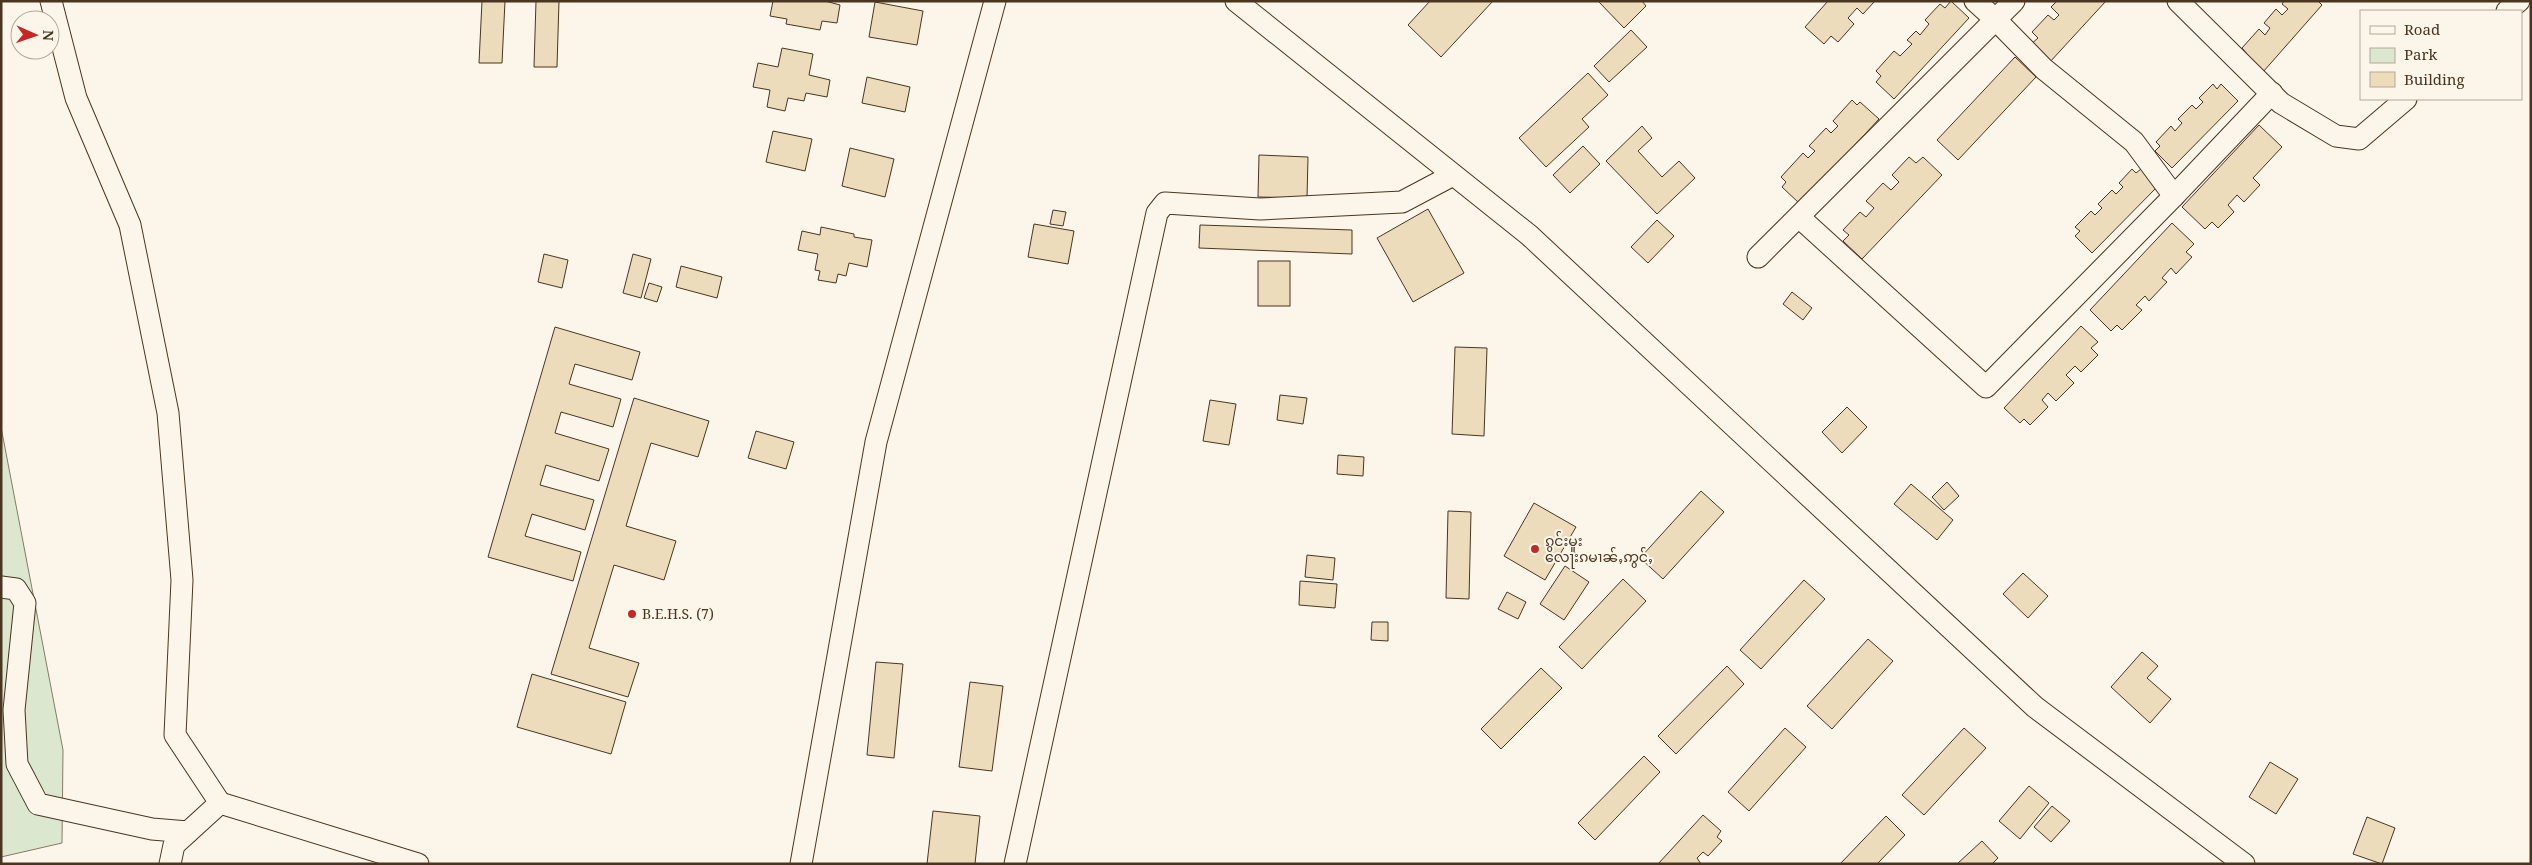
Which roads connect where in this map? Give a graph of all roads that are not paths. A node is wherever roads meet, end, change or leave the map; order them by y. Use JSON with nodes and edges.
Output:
{"nodes":[{"id":1,"x":51,"y":1,"type":"edge"},
{"id":2,"x":995,"y":1,"type":"edge"},
{"id":3,"x":1236,"y":1,"type":"edge"},
{"id":4,"x":1975,"y":1,"type":"edge"},
{"id":5,"x":2014,"y":1,"type":"edge"},
{"id":6,"x":2178,"y":1,"type":"edge"},
{"id":7,"x":2519,"y":1,"type":"edge"},
{"id":8,"x":2508,"y":10,"type":"edge"},
{"id":9,"x":1996,"y":20,"type":"junction"},
{"id":10,"x":2272,"y":93,"type":"junction"},
{"id":11,"x":2405,"y":100,"type":"edge"},
{"id":12,"x":1454,"y":175,"type":"junction"},
{"id":13,"x":2174,"y":196,"type":"junction"},
{"id":14,"x":1799,"y":217,"type":"junction"},
{"id":15,"x":1758,"y":257,"type":"dead end"},
{"id":16,"x":1,"y":587,"type":"edge"},
{"id":17,"x":220,"y":803,"type":"junction"},
{"id":18,"x":188,"y":832,"type":"junction"},
{"id":19,"x":170,"y":864,"type":"edge"},
{"id":20,"x":418,"y":864,"type":"edge"},
{"id":21,"x":801,"y":864,"type":"edge"},
{"id":22,"x":1016,"y":864,"type":"edge"},
{"id":23,"x":2244,"y":864,"type":"edge"}],
"edges":[{"from":1,"to":17,"type":"street"},
{"from":2,"to":21,"type":"street"},
{"from":3,"to":12,"type":"street"},
{"from":4,"to":9,"type":"street"},
{"from":5,"to":9,"type":"street"},
{"from":6,"to":10,"type":"street"},
{"from":7,"to":8,"type":"street"},
{"from":9,"to":13,"type":"street"},
{"from":9,"to":14,"type":"street"},
{"from":10,"to":11,"type":"street"},
{"from":10,"to":13,"type":"street"},
{"from":12,"to":22,"type":"street"},
{"from":12,"to":23,"type":"street"},
{"from":13,"to":14,"type":"street"},
{"from":14,"to":15,"type":"street"},
{"from":16,"to":18,"type":"street"},
{"from":17,"to":18,"type":"street"},
{"from":17,"to":20,"type":"street"},
{"from":18,"to":19,"type":"street"}]}
